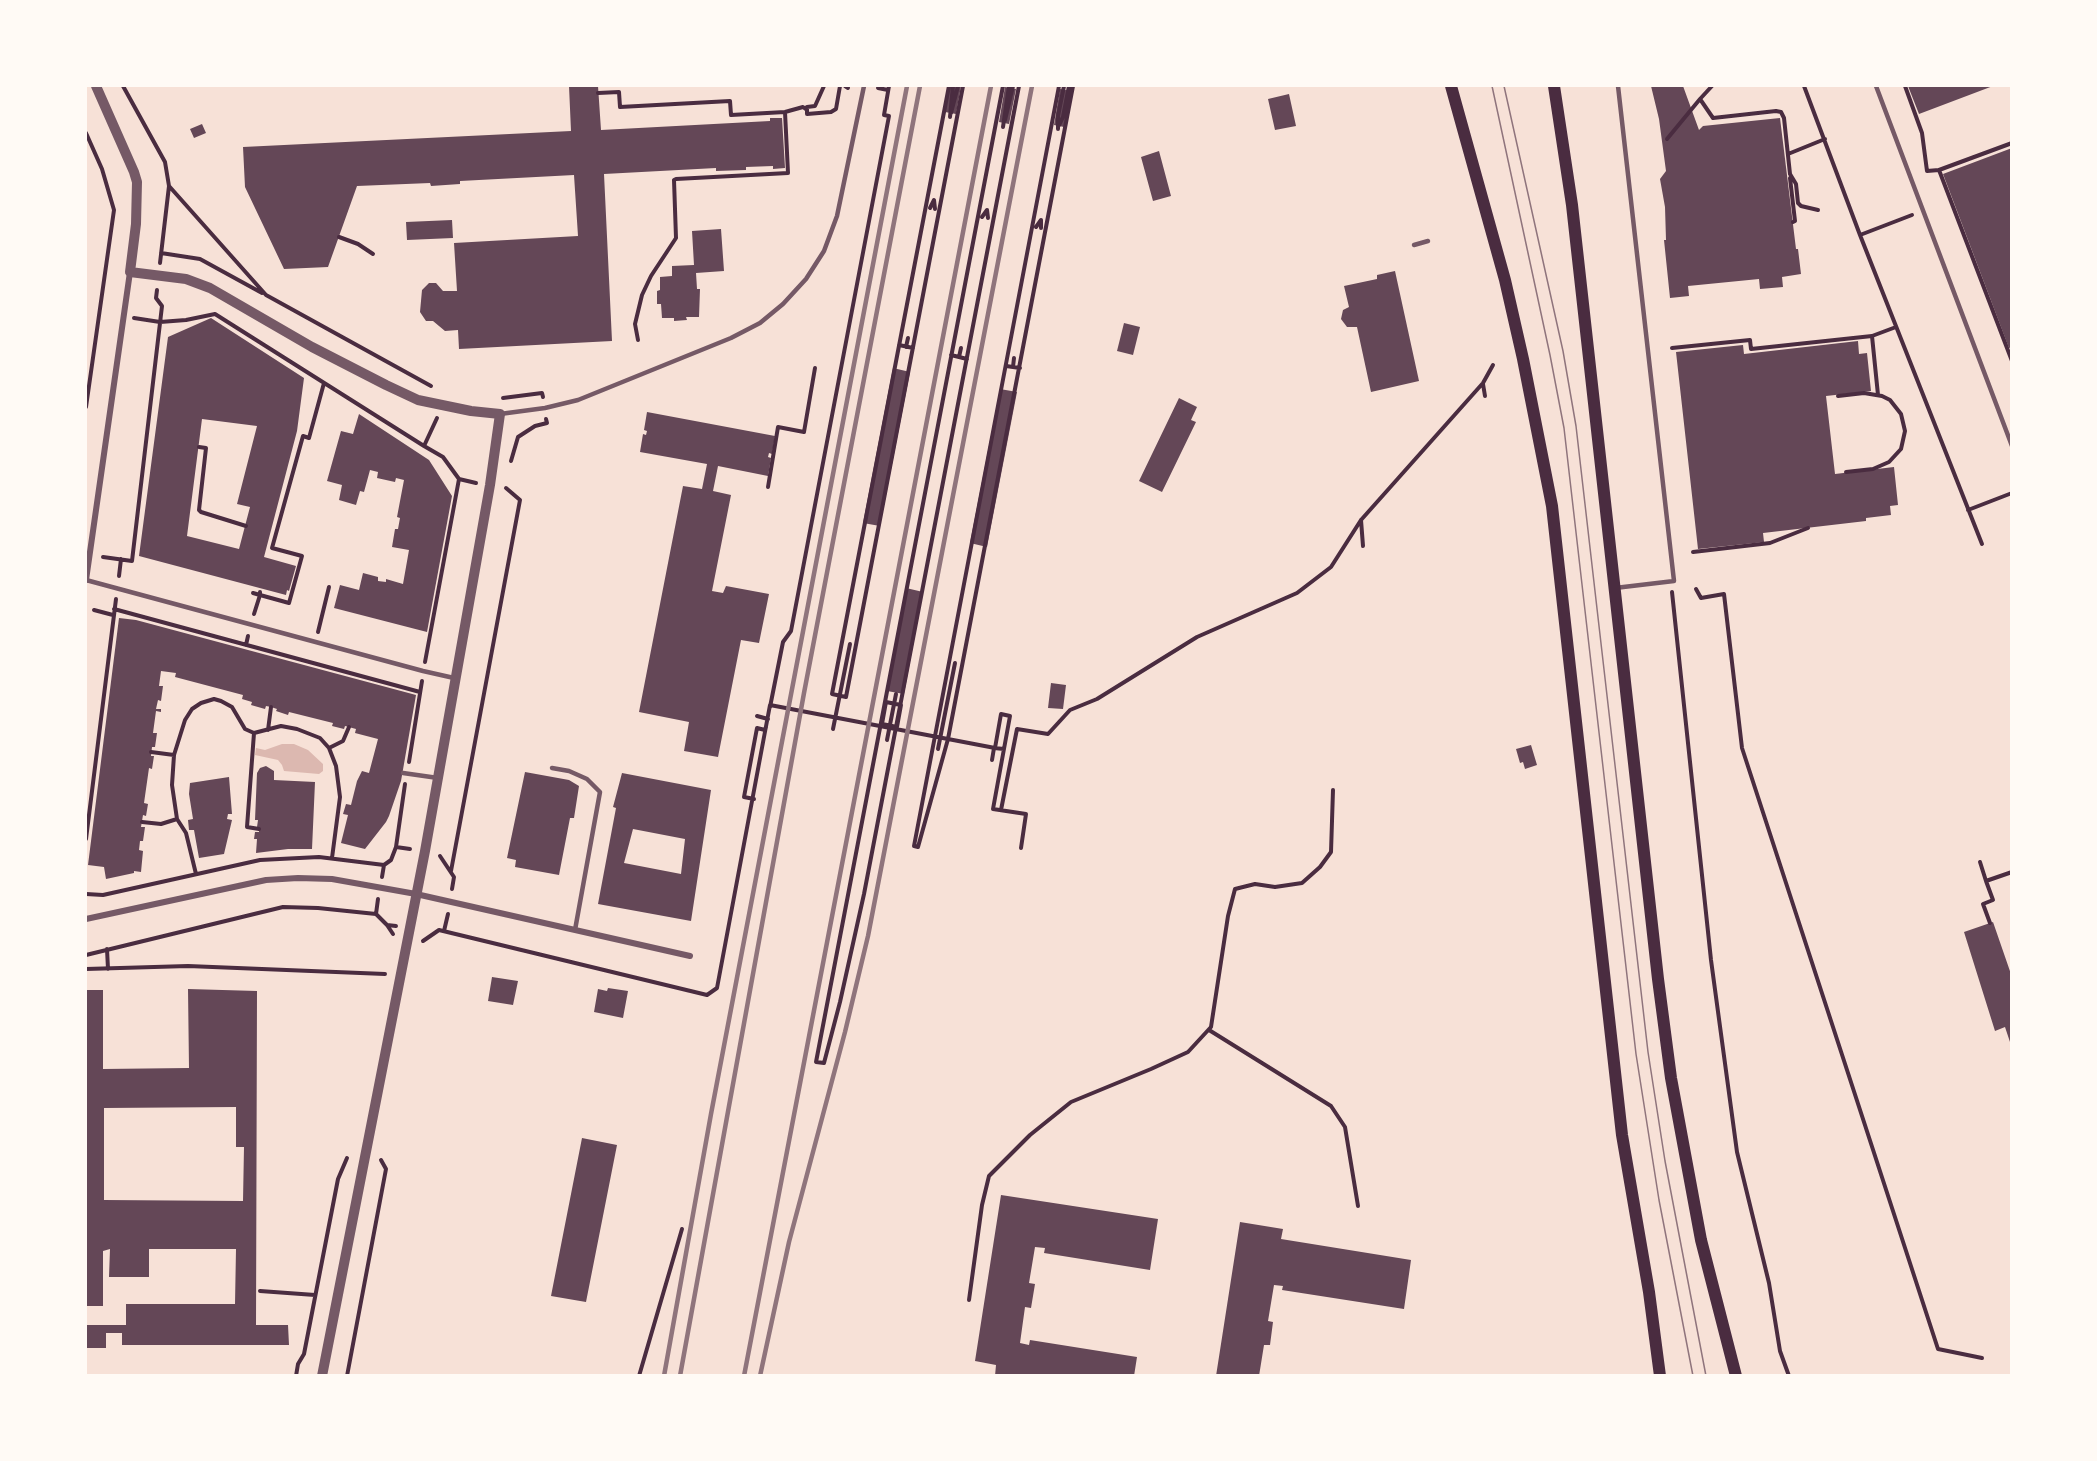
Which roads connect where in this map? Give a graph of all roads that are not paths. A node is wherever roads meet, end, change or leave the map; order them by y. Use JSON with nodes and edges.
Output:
{"nodes":[{"id":1,"x":96,"y":86,"type":"edge"},
{"id":2,"x":864,"y":86,"type":"edge"},
{"id":3,"x":1451,"y":86,"type":"edge"},
{"id":4,"x":1554,"y":86,"type":"edge"},
{"id":5,"x":1618,"y":86,"type":"edge"},
{"id":6,"x":1876,"y":86,"type":"edge"},
{"id":7,"x":1428,"y":241,"type":"dead end"},
{"id":8,"x":1414,"y":245,"type":"dead end"},
{"id":9,"x":130,"y":272,"type":"junction"},
{"id":10,"x":500,"y":414,"type":"junction"},
{"id":11,"x":2012,"y":446,"type":"edge"},
{"id":12,"x":86,"y":580,"type":"edge"},
{"id":13,"x":1615,"y":588,"type":"junction"},
{"id":14,"x":457,"y":678,"type":"junction"},
{"id":15,"x":552,"y":768,"type":"dead end"},
{"id":16,"x":403,"y":773,"type":"dead end"},
{"id":17,"x":438,"y":778,"type":"junction"},
{"id":18,"x":416,"y":894,"type":"junction"},
{"id":19,"x":86,"y":919,"type":"edge"},
{"id":20,"x":575,"y":930,"type":"junction"},
{"id":21,"x":690,"y":956,"type":"dead end"},
{"id":22,"x":322,"y":1376,"type":"edge"},
{"id":23,"x":1660,"y":1376,"type":"edge"},
{"id":24,"x":1736,"y":1376,"type":"edge"}],
"edges":[{"from":1,"to":9,"type":"street"},
{"from":2,"to":10,"type":"lane"},
{"from":3,"to":23,"type":"main road"},
{"from":4,"to":13,"type":"main road"},
{"from":5,"to":13,"type":"lane"},
{"from":6,"to":11,"type":"lane"},
{"from":7,"to":8,"type":"lane"},
{"from":9,"to":10,"type":"street"},
{"from":9,"to":12,"type":"street"},
{"from":10,"to":14,"type":"street"},
{"from":12,"to":14,"type":"lane"},
{"from":13,"to":24,"type":"main road"},
{"from":14,"to":17,"type":"street"},
{"from":15,"to":20,"type":"lane"},
{"from":16,"to":17,"type":"lane"},
{"from":17,"to":18,"type":"street"},
{"from":18,"to":19,"type":"street"},
{"from":18,"to":20,"type":"street"},
{"from":18,"to":22,"type":"street"},
{"from":20,"to":21,"type":"street"}]}
